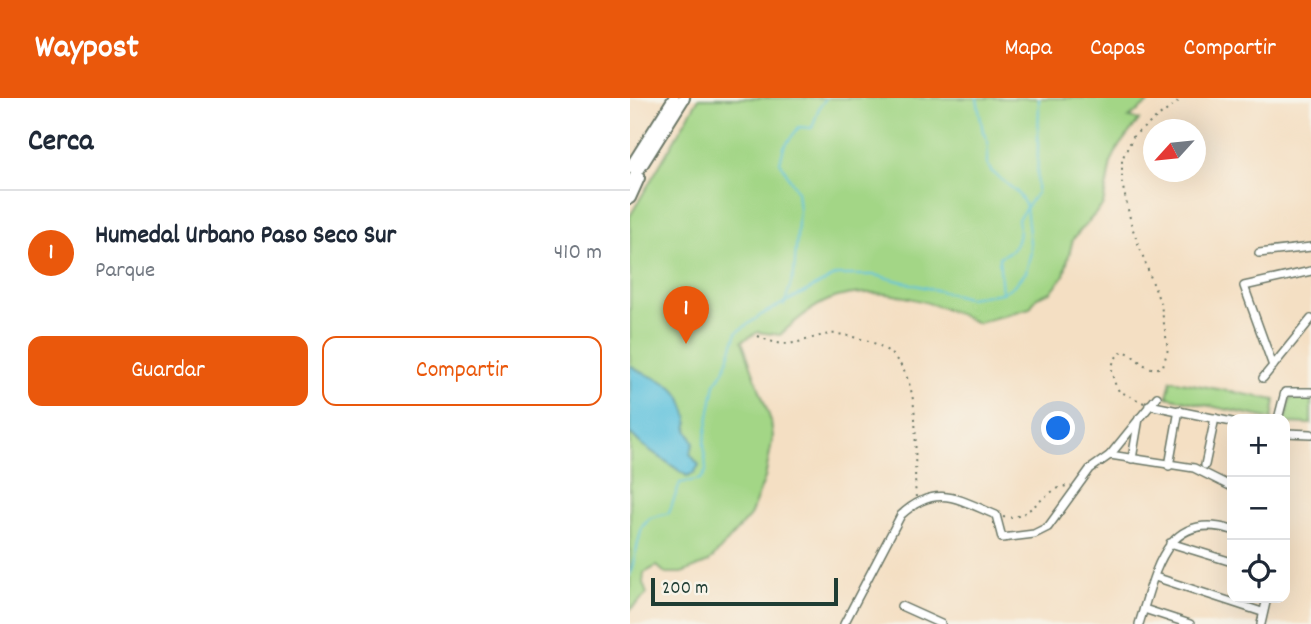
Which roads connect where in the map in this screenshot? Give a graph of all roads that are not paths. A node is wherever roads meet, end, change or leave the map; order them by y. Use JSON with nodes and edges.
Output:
{"nodes":[{"id":1,"x":674,"y":98,"type":"edge"},
{"id":2,"x":684,"y":98,"type":"edge"},
{"id":3,"x":653,"y":148,"type":"junction"},
{"id":4,"x":630,"y":168,"type":"edge"},
{"id":5,"x":630,"y":184,"type":"edge"},
{"id":6,"x":630,"y":198,"type":"edge"},
{"id":7,"x":1311,"y":247,"type":"edge"},
{"id":8,"x":1259,"y":253,"type":"dead end"},
{"id":9,"x":1311,"y":271,"type":"edge"},
{"id":10,"x":1311,"y":319,"type":"edge"},
{"id":11,"x":1273,"y":366,"type":"junction"},
{"id":12,"x":1263,"y":378,"type":"dead end"},
{"id":13,"x":1311,"y":392,"type":"edge"},
{"id":14,"x":1157,"y":397,"type":"dead end"},
{"id":15,"x":1149,"y":405,"type":"junction"},
{"id":16,"x":1179,"y":411,"type":"junction"},
{"id":17,"x":1279,"y":414,"type":"edge"},
{"id":18,"x":1139,"y":416,"type":"junction"},
{"id":19,"x":1215,"y":418,"type":"junction"},
{"id":20,"x":1227,"y":421,"type":"edge"},
{"id":21,"x":1290,"y":433,"type":"edge"},
{"id":22,"x":1311,"y":434,"type":"edge"},
{"id":23,"x":1110,"y":455,"type":"junction"},
{"id":24,"x":1132,"y":459,"type":"junction"},
{"id":25,"x":1205,"y":465,"type":"dead end"},
{"id":26,"x":1169,"y":466,"type":"junction"},
{"id":27,"x":1227,"y":484,"type":"edge"},
{"id":28,"x":1227,"y":529,"type":"edge"},
{"id":29,"x":1170,"y":543,"type":"junction"},
{"id":30,"x":1227,"y":560,"type":"edge"},
{"id":31,"x":1155,"y":577,"type":"junction"},
{"id":32,"x":1265,"y":603,"type":"edge"},
{"id":33,"x":901,"y":606,"type":"dead end"},
{"id":34,"x":1143,"y":609,"type":"junction"},
{"id":35,"x":1262,"y":612,"type":"junction"},
{"id":36,"x":844,"y":624,"type":"edge"},
{"id":37,"x":941,"y":624,"type":"edge"},
{"id":38,"x":1139,"y":624,"type":"edge"},
{"id":39,"x":1190,"y":624,"type":"edge"},
{"id":40,"x":1261,"y":624,"type":"edge"}],
"edges":[{"from":1,"to":4,"type":"highway"},
{"from":2,"to":3,"type":"highway"},
{"from":3,"to":5,"type":"highway"},
{"from":3,"to":6,"type":"highway"},
{"from":7,"to":8,"type":"street"},
{"from":9,"to":11,"type":"street"},
{"from":10,"to":11,"type":"street"},
{"from":11,"to":12,"type":"street"},
{"from":13,"to":17,"type":"street"},
{"from":14,"to":15,"type":"street"},
{"from":15,"to":16,"type":"street"},
{"from":15,"to":18,"type":"street"},
{"from":16,"to":19,"type":"street"},
{"from":16,"to":26,"type":"street"},
{"from":18,"to":23,"type":"street"},
{"from":18,"to":24,"type":"street"},
{"from":19,"to":20,"type":"street"},
{"from":19,"to":25,"type":"street"},
{"from":21,"to":22,"type":"street"},
{"from":23,"to":24,"type":"street"},
{"from":23,"to":36,"type":"street"},
{"from":24,"to":26,"type":"street"},
{"from":26,"to":27,"type":"street"},
{"from":28,"to":29,"type":"street"},
{"from":29,"to":30,"type":"street"},
{"from":29,"to":31,"type":"street"},
{"from":31,"to":34,"type":"street"},
{"from":31,"to":35,"type":"street"},
{"from":32,"to":35,"type":"street"},
{"from":33,"to":37,"type":"street"},
{"from":34,"to":38,"type":"street"},
{"from":34,"to":39,"type":"street"},
{"from":35,"to":40,"type":"street"}]}
